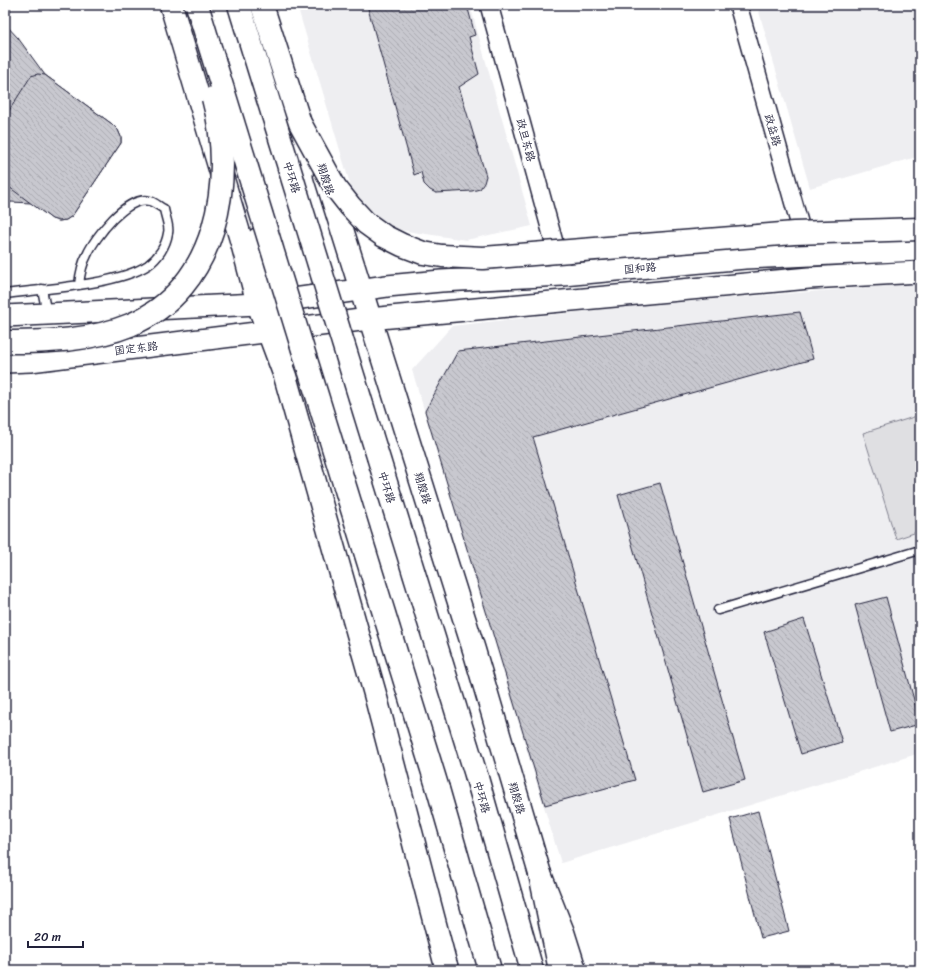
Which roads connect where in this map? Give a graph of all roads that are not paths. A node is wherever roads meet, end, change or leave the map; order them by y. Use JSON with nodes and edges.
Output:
{"nodes":[{"id":1,"x":171,"y":5,"type":"edge"},
{"id":2,"x":185,"y":5,"type":"edge"},
{"id":3,"x":192,"y":5,"type":"edge"},
{"id":4,"x":197,"y":5,"type":"edge"},
{"id":5,"x":239,"y":5,"type":"edge"},
{"id":6,"x":262,"y":5,"type":"edge"},
{"id":7,"x":274,"y":5,"type":"edge"},
{"id":8,"x":489,"y":5,"type":"edge"},
{"id":9,"x":738,"y":5,"type":"edge"},
{"id":10,"x":920,"y":229,"type":"edge"},
{"id":11,"x":920,"y":250,"type":"edge"},
{"id":12,"x":808,"y":254,"type":"junction"},
{"id":13,"x":920,"y":272,"type":"edge"},
{"id":14,"x":563,"y":275,"type":"junction"},
{"id":15,"x":79,"y":285,"type":"junction"},
{"id":16,"x":42,"y":289,"type":"junction"},
{"id":17,"x":360,"y":290,"type":"junction"},
{"id":18,"x":5,"y":294,"type":"edge"},
{"id":19,"x":267,"y":302,"type":"junction"},
{"id":20,"x":47,"y":315,"type":"junction"},
{"id":21,"x":5,"y":316,"type":"edge"},
{"id":22,"x":369,"y":319,"type":"junction"},
{"id":23,"x":276,"y":331,"type":"junction"},
{"id":24,"x":5,"y":342,"type":"edge"},
{"id":25,"x":5,"y":362,"type":"edge"},
{"id":26,"x":920,"y":550,"type":"edge"},
{"id":27,"x":718,"y":610,"type":"dead end"},
{"id":28,"x":540,"y":874,"type":"junction"},
{"id":29,"x":447,"y":968,"type":"edge"},
{"id":30,"x":490,"y":970,"type":"edge"},
{"id":31,"x":532,"y":970,"type":"edge"},
{"id":32,"x":560,"y":970,"type":"edge"},
{"id":33,"x":574,"y":970,"type":"edge"}],
"edges":[{"from":1,"to":19,"type":"main road"},
{"from":2,"to":24,"type":"main road","bridge":true},
{"from":3,"to":19,"type":"main road"},
{"from":4,"to":30,"type":"main road","bridge":true},
{"from":5,"to":31,"type":"main road","name":"中环路","bridge":true},
{"from":6,"to":10,"type":"main road","bridge":true},
{"from":7,"to":17,"type":"main road","name":"翔殷路"},
{"from":8,"to":14,"type":"street","name":"政旦东路"},
{"from":9,"to":12,"type":"street","name":"政益路"},
{"from":11,"to":12,"type":"street","name":"国和路"},
{"from":12,"to":14,"type":"street","name":"国和路"},
{"from":13,"to":22,"type":"street"},
{"from":14,"to":17,"type":"street","name":"国和路"},
{"from":15,"to":15,"type":"lane"},
{"from":15,"to":16,"type":"lane"},
{"from":16,"to":18,"type":"lane"},
{"from":16,"to":20,"type":"lane"},
{"from":17,"to":19,"type":"street","name":"国和路"},
{"from":17,"to":22,"type":"main road","name":"翔殷路"},
{"from":19,"to":20,"type":"street","name":"国和路"},
{"from":19,"to":23,"type":"main road"},
{"from":20,"to":21,"type":"street","name":"国和路"},
{"from":22,"to":23,"type":"street","name":"国定东路"},
{"from":22,"to":28,"type":"main road","name":"翔殷路"},
{"from":23,"to":25,"type":"street","name":"国定东路"},
{"from":23,"to":29,"type":"main road"},
{"from":26,"to":27,"type":"lane"},
{"from":28,"to":32,"type":"main road"},
{"from":28,"to":33,"type":"main road","name":"翔殷路"}]}
